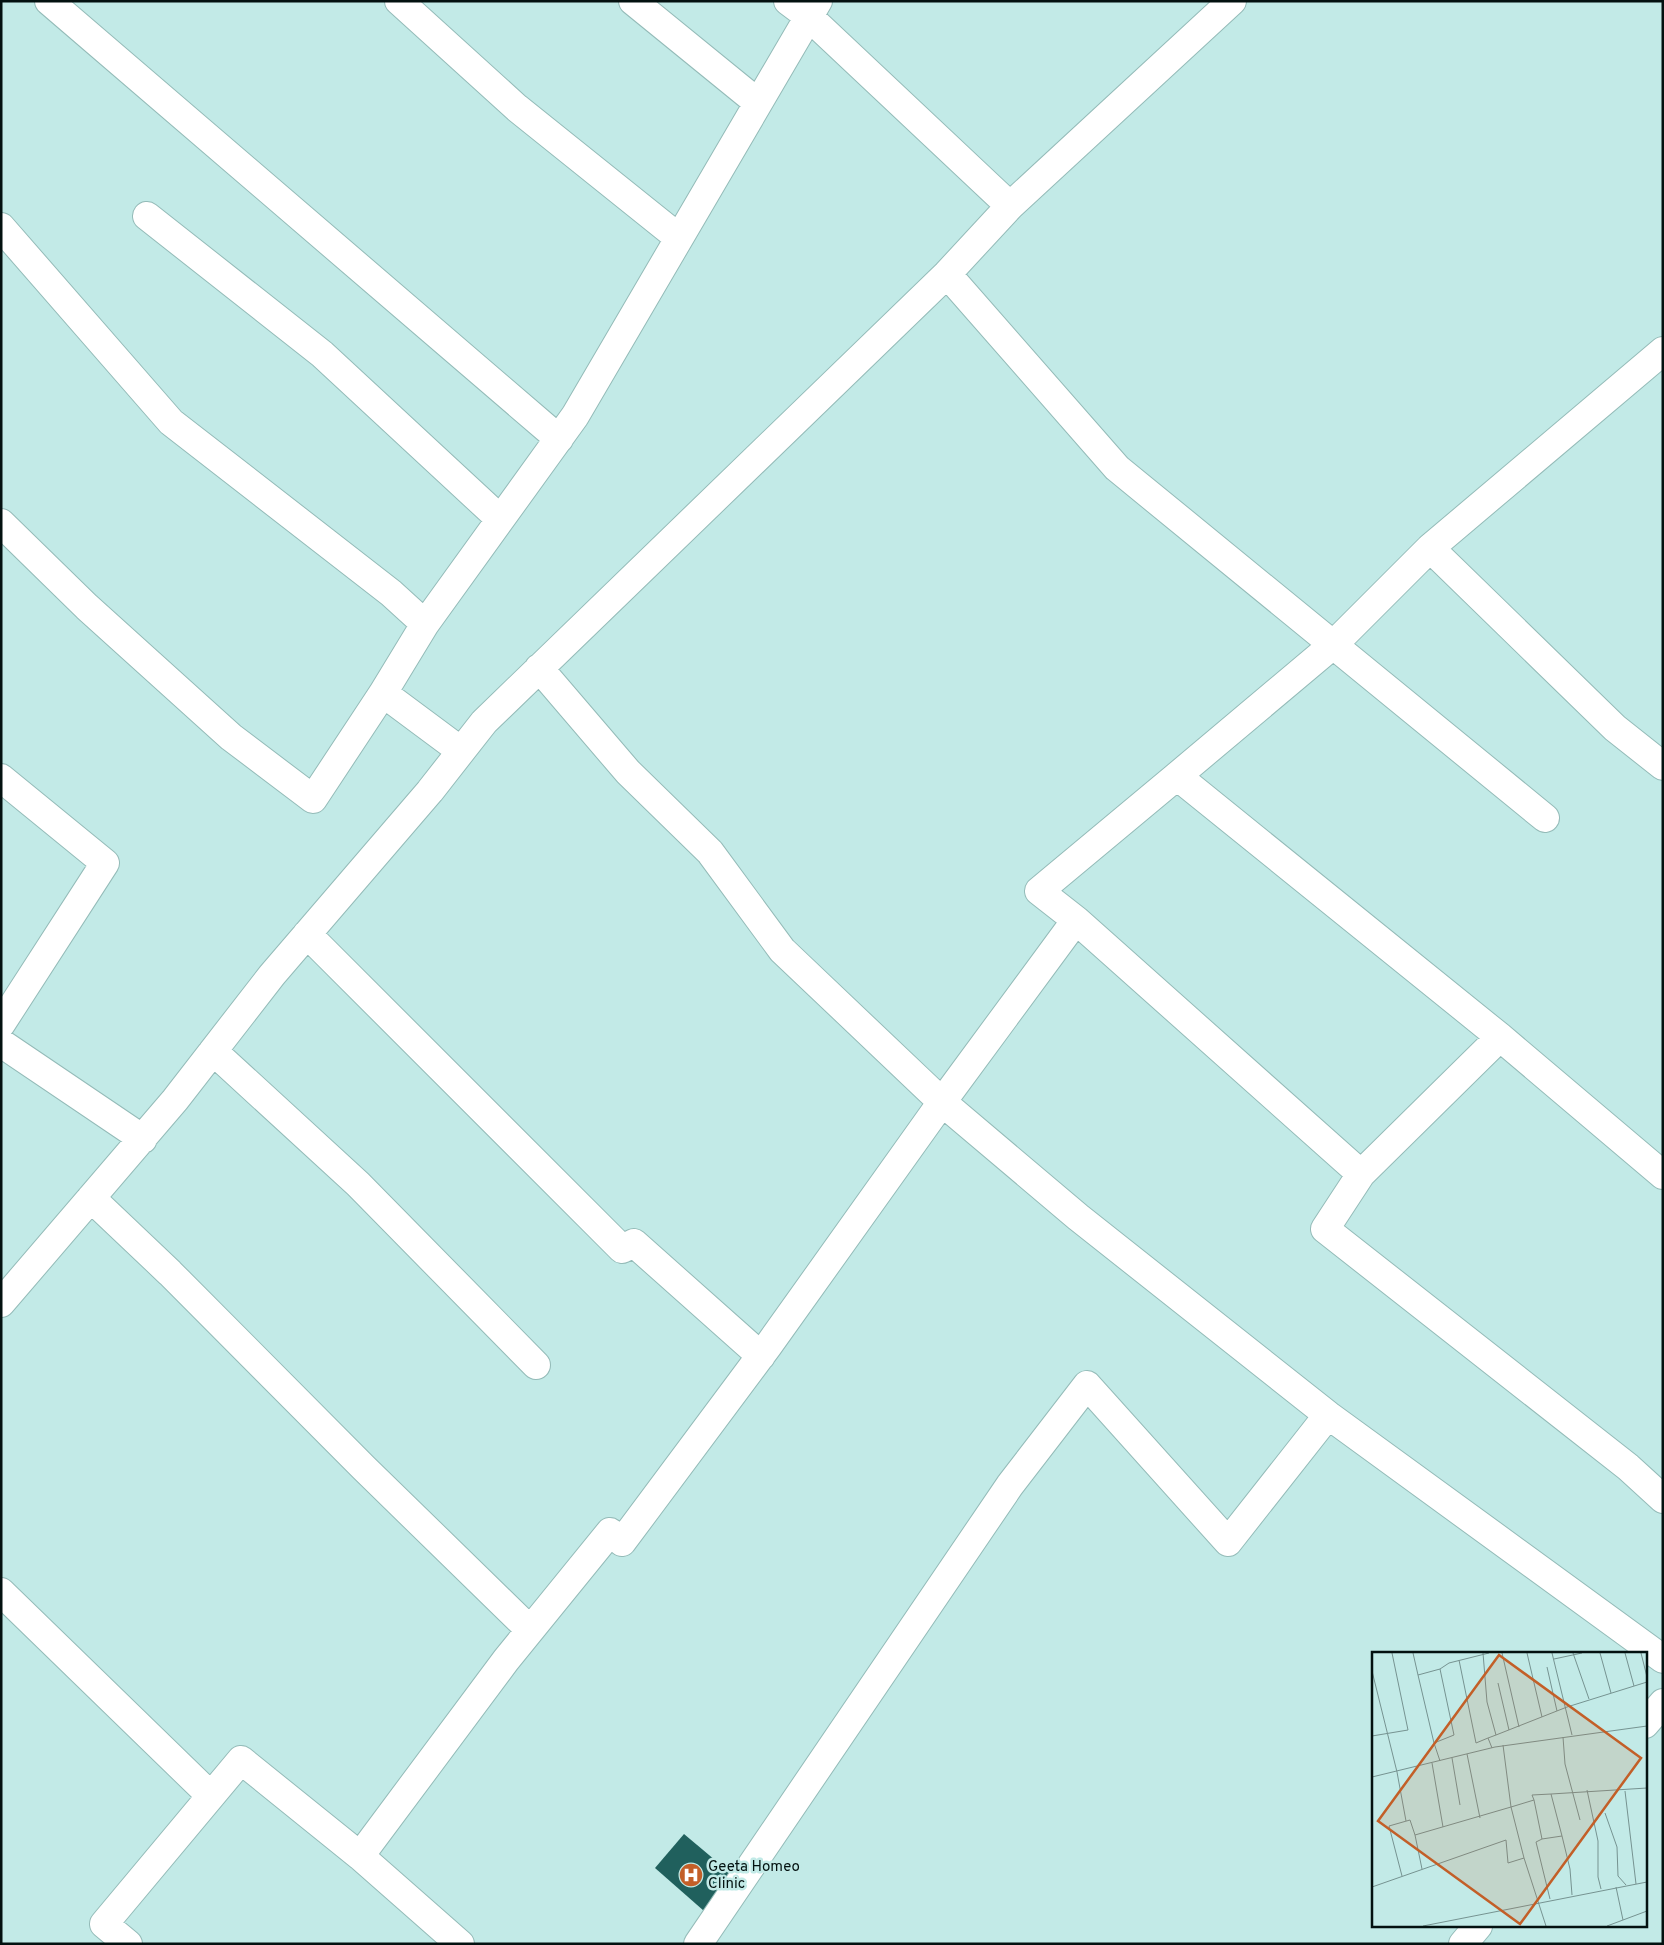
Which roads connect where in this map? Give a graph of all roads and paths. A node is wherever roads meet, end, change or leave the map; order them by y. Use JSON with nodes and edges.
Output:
{"nodes":[{"id":1,"x":50,"y":1,"type":"edge"},
{"id":2,"x":399,"y":1,"type":"edge"},
{"id":3,"x":633,"y":1,"type":"edge"},
{"id":4,"x":1232,"y":1,"type":"edge"},
{"id":5,"x":805,"y":6,"type":"edge"},
{"id":6,"x":757,"y":102,"type":"junction"},
{"id":7,"x":1010,"y":206,"type":"junction"},
{"id":8,"x":147,"y":216,"type":"dead end"},
{"id":9,"x":1,"y":227,"type":"edge"},
{"id":10,"x":679,"y":238,"type":"junction"},
{"id":11,"x":947,"y":274,"type":"junction"},
{"id":12,"x":1663,"y":351,"type":"edge"},
{"id":13,"x":559,"y":439,"type":"junction"},
{"id":14,"x":500,"y":519,"type":"junction"},
{"id":15,"x":1,"y":524,"type":"edge"},
{"id":16,"x":1430,"y":548,"type":"junction"},
{"id":17,"x":425,"y":624,"type":"junction"},
{"id":18,"x":1334,"y":644,"type":"junction"},
{"id":19,"x":539,"y":668,"type":"junction"},
{"id":20,"x":382,"y":693,"type":"junction"},
{"id":21,"x":461,"y":750,"type":"junction"},
{"id":22,"x":1663,"y":766,"type":"edge"},
{"id":23,"x":1177,"y":776,"type":"junction"},
{"id":24,"x":1,"y":778,"type":"edge"},
{"id":25,"x":1545,"y":818,"type":"dead end"},
{"id":26,"x":1076,"y":920,"type":"junction"},
{"id":27,"x":308,"y":934,"type":"junction"},
{"id":28,"x":1,"y":1024,"type":"edge"},
{"id":29,"x":1500,"y":1037,"type":"junction"},
{"id":30,"x":1,"y":1043,"type":"edge"},
{"id":31,"x":214,"y":1051,"type":"junction"},
{"id":32,"x":942,"y":1102,"type":"junction"},
{"id":33,"x":143,"y":1139,"type":"junction"},
{"id":34,"x":1361,"y":1174,"type":"junction"},
{"id":35,"x":1663,"y":1175,"type":"edge"},
{"id":36,"x":91,"y":1198,"type":"junction"},
{"id":37,"x":1,"y":1303,"type":"edge"},
{"id":38,"x":761,"y":1356,"type":"junction"},
{"id":39,"x":536,"y":1365,"type":"dead end"},
{"id":40,"x":1328,"y":1415,"type":"junction"},
{"id":41,"x":1663,"y":1499,"type":"edge"},
{"id":42,"x":1,"y":1592,"type":"edge"},
{"id":43,"x":530,"y":1630,"type":"junction"},
{"id":44,"x":1663,"y":1659,"type":"edge"},
{"id":45,"x":1663,"y":1703,"type":"edge"},
{"id":46,"x":1646,"y":1723,"type":"edge"},
{"id":47,"x":211,"y":1796,"type":"junction"},
{"id":48,"x":360,"y":1856,"type":"junction"},
{"id":49,"x":1476,"y":1928,"type":"edge"},
{"id":50,"x":128,"y":1944,"type":"edge"},
{"id":51,"x":460,"y":1944,"type":"edge"},
{"id":52,"x":698,"y":1944,"type":"edge"},
{"id":53,"x":1463,"y":1944,"type":"edge"}],
"edges":[{"from":1,"to":13,"type":"street"},
{"from":2,"to":10,"type":"street"},
{"from":3,"to":6,"type":"street"},
{"from":4,"to":7,"type":"street"},
{"from":5,"to":6,"type":"street"},
{"from":5,"to":7,"type":"street"},
{"from":6,"to":10,"type":"street"},
{"from":7,"to":11,"type":"street"},
{"from":8,"to":14,"type":"street"},
{"from":9,"to":17,"type":"street"},
{"from":10,"to":13,"type":"street"},
{"from":11,"to":18,"type":"street"},
{"from":11,"to":19,"type":"street"},
{"from":12,"to":16,"type":"street"},
{"from":13,"to":14,"type":"street"},
{"from":14,"to":17,"type":"street"},
{"from":15,"to":20,"type":"street"},
{"from":16,"to":18,"type":"street"},
{"from":16,"to":22,"type":"street"},
{"from":17,"to":20,"type":"street"},
{"from":18,"to":23,"type":"street"},
{"from":18,"to":25,"type":"street"},
{"from":19,"to":21,"type":"street"},
{"from":19,"to":32,"type":"street"},
{"from":20,"to":21,"type":"street"},
{"from":21,"to":27,"type":"street"},
{"from":23,"to":26,"type":"street"},
{"from":23,"to":29,"type":"street"},
{"from":24,"to":28,"type":"street"},
{"from":26,"to":32,"type":"street"},
{"from":26,"to":34,"type":"street"},
{"from":27,"to":31,"type":"street"},
{"from":27,"to":38,"type":"street"},
{"from":29,"to":34,"type":"street"},
{"from":29,"to":35,"type":"street"},
{"from":30,"to":33,"type":"street"},
{"from":31,"to":33,"type":"street"},
{"from":31,"to":39,"type":"street"},
{"from":32,"to":38,"type":"street"},
{"from":32,"to":40,"type":"street"},
{"from":33,"to":36,"type":"street"},
{"from":34,"to":41,"type":"street"},
{"from":36,"to":37,"type":"street"},
{"from":36,"to":43,"type":"street"},
{"from":38,"to":43,"type":"street"},
{"from":40,"to":44,"type":"street"},
{"from":40,"to":52,"type":"street"},
{"from":42,"to":47,"type":"street"},
{"from":43,"to":48,"type":"street"},
{"from":45,"to":46,"type":"street"},
{"from":47,"to":48,"type":"street"},
{"from":47,"to":50,"type":"street"},
{"from":48,"to":51,"type":"street"},
{"from":49,"to":53,"type":"street"}]}
